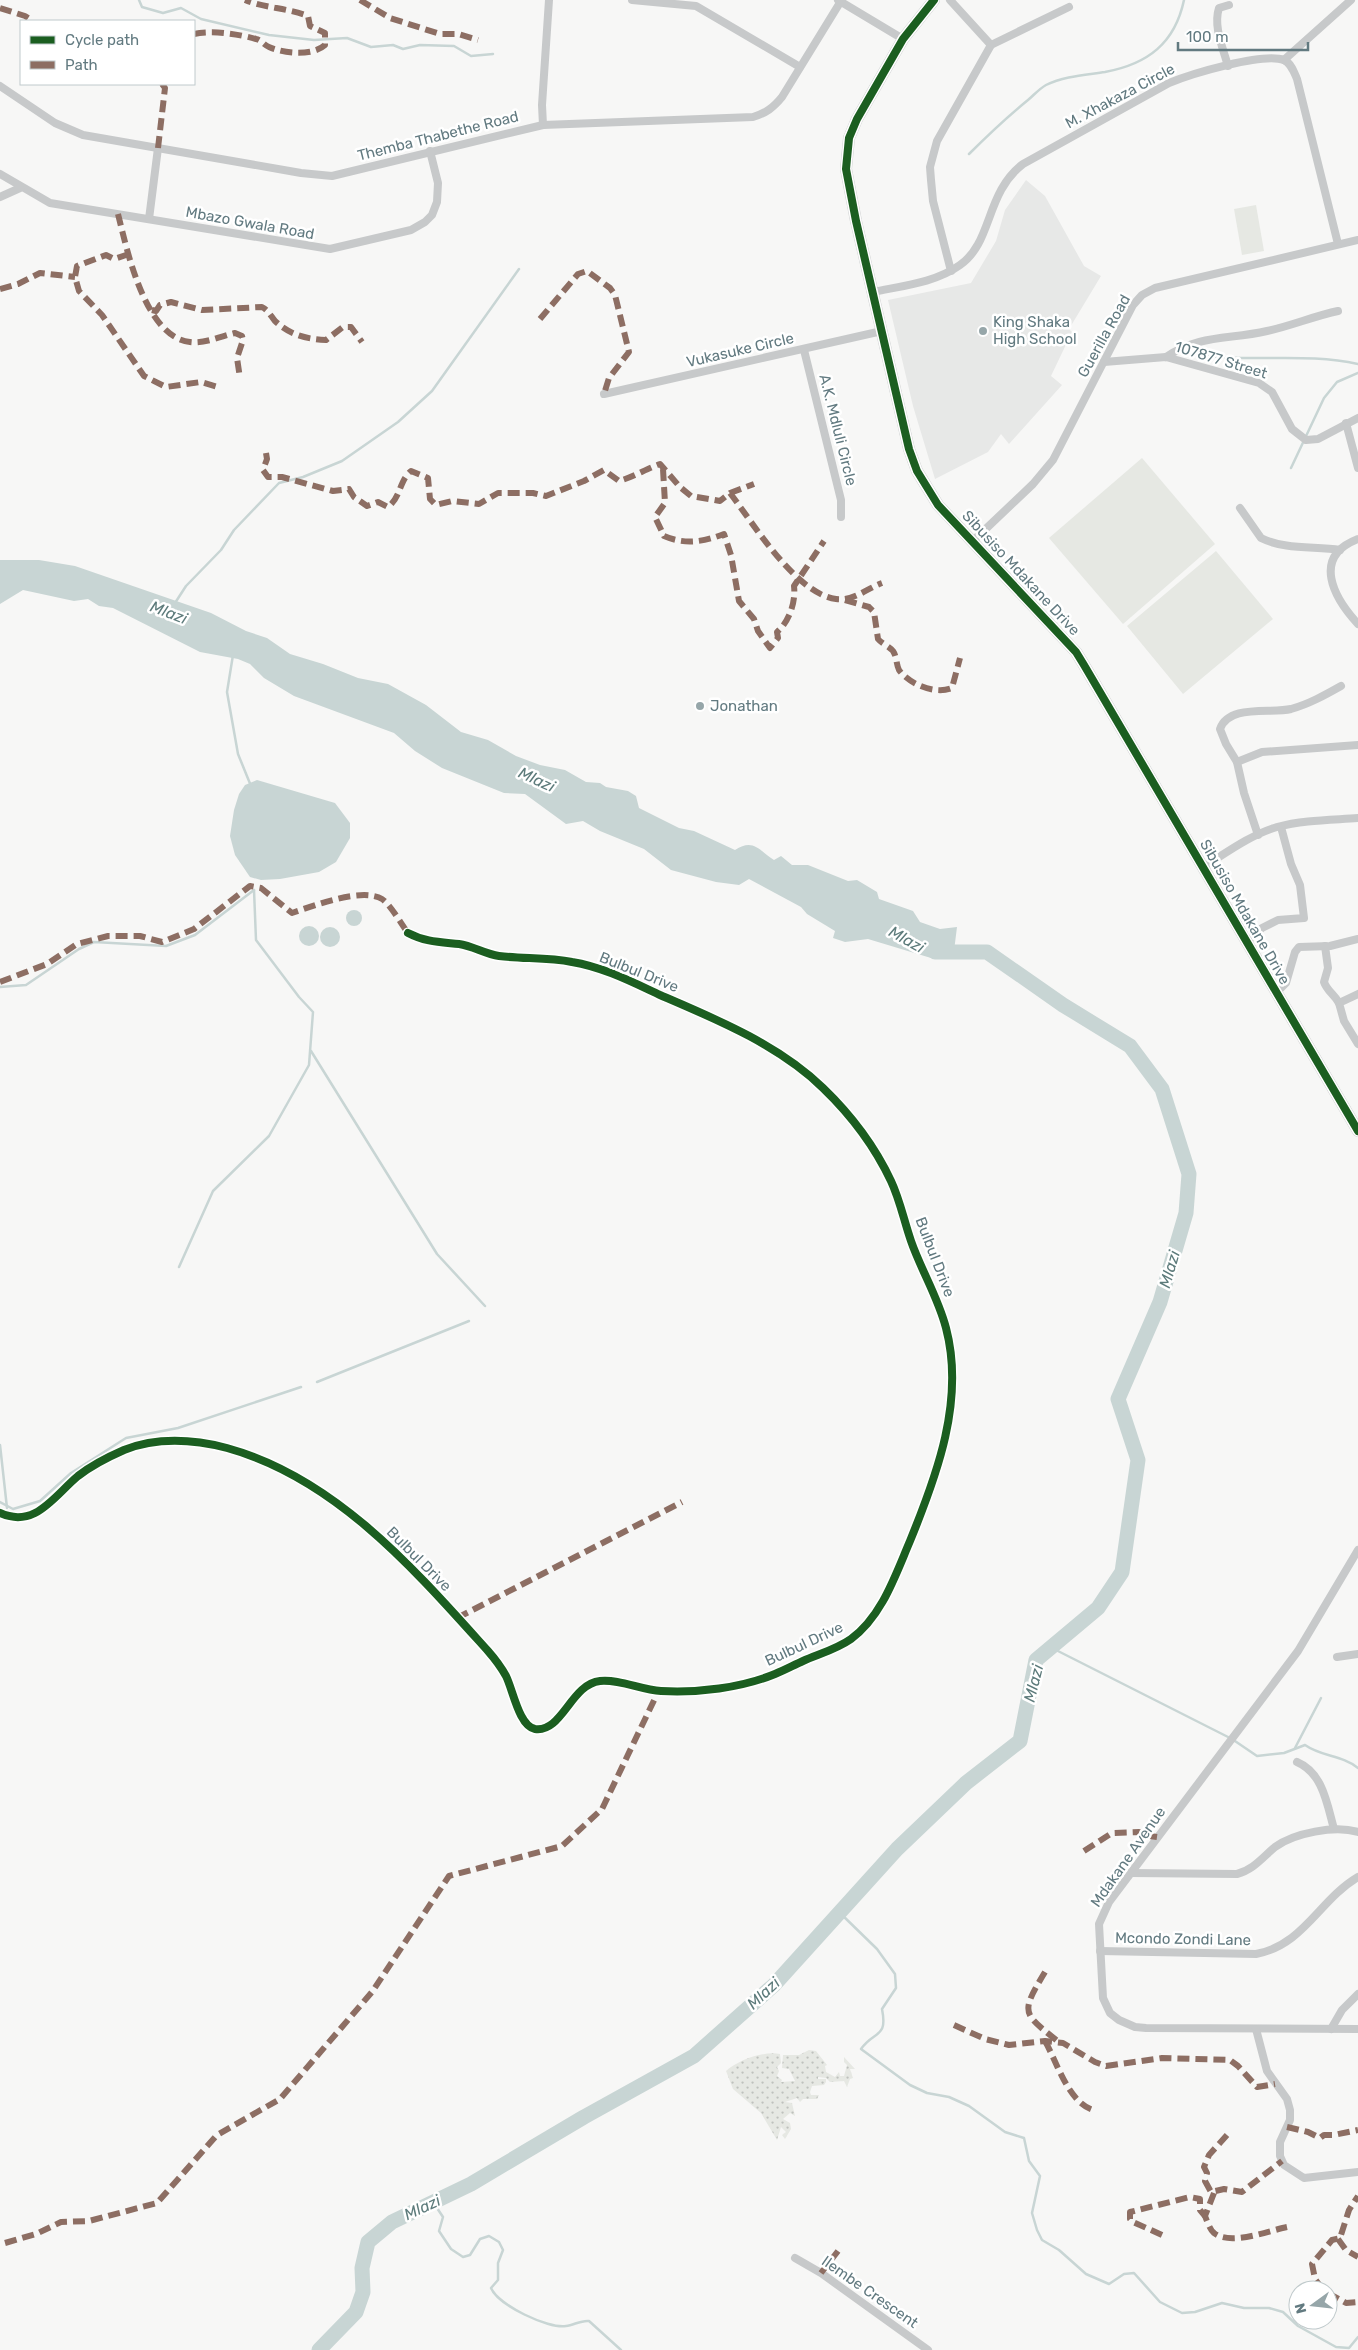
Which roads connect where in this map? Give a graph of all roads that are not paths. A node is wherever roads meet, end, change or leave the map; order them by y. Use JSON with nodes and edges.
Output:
{"nodes":[{"id":1,"x":549,"y":0,"type":"edge"},
{"id":2,"x":632,"y":0,"type":"edge"},
{"id":3,"x":934,"y":0,"type":"edge"},
{"id":4,"x":950,"y":0,"type":"edge"},
{"id":5,"x":1351,"y":0,"type":"edge"},
{"id":6,"x":839,"y":1,"type":"edge"},
{"id":7,"x":1229,"y":5,"type":"dead end"},
{"id":8,"x":1070,"y":8,"type":"dead end"},
{"id":9,"x":903,"y":39,"type":"junction"},
{"id":10,"x":991,"y":46,"type":"junction"},
{"id":11,"x":1284,"y":60,"type":"junction"},
{"id":12,"x":1228,"y":66,"type":"junction"},
{"id":13,"x":800,"y":67,"type":"junction"},
{"id":14,"x":0,"y":86,"type":"edge"},
{"id":15,"x":543,"y":125,"type":"junction"},
{"id":16,"x":158,"y":148,"type":"junction"},
{"id":17,"x":430,"y":151,"type":"junction"},
{"id":18,"x":0,"y":174,"type":"edge"},
{"id":19,"x":20,"y":188,"type":"junction"},
{"id":20,"x":0,"y":197,"type":"edge"},
{"id":21,"x":149,"y":219,"type":"junction"},
{"id":22,"x":1358,"y":240,"type":"edge"},
{"id":23,"x":1338,"y":244,"type":"junction"},
{"id":24,"x":951,"y":271,"type":"junction"},
{"id":25,"x":873,"y":292,"type":"junction"},
{"id":26,"x":1338,"y":311,"type":"dead end"},
{"id":27,"x":882,"y":331,"type":"junction"},
{"id":28,"x":804,"y":350,"type":"junction"},
{"id":29,"x":1166,"y":357,"type":"junction"},
{"id":30,"x":1104,"y":362,"type":"junction"},
{"id":31,"x":604,"y":394,"type":"dead end"},
{"id":32,"x":1358,"y":418,"type":"edge"},
{"id":33,"x":1346,"y":423,"type":"junction"},
{"id":34,"x":1358,"y":468,"type":"edge"},
{"id":35,"x":1240,"y":508,"type":"dead end"},
{"id":36,"x":841,"y":517,"type":"dead end"},
{"id":37,"x":1358,"y":539,"type":"edge"},
{"id":38,"x":973,"y":541,"type":"junction"},
{"id":39,"x":1340,"y":550,"type":"junction"},
{"id":40,"x":1358,"y":624,"type":"edge"},
{"id":41,"x":1341,"y":686,"type":"dead end"},
{"id":42,"x":1358,"y":745,"type":"edge"},
{"id":43,"x":1237,"y":762,"type":"junction"},
{"id":44,"x":1358,"y":818,"type":"edge"},
{"id":45,"x":1281,"y":827,"type":"junction"},
{"id":46,"x":1258,"y":835,"type":"junction"},
{"id":47,"x":1202,"y":868,"type":"junction"},
{"id":48,"x":408,"y":933,"type":"dead end"},
{"id":49,"x":1358,"y":939,"type":"edge"},
{"id":50,"x":1246,"y":942,"type":"junction"},
{"id":51,"x":1325,"y":946,"type":"junction"},
{"id":52,"x":1276,"y":993,"type":"junction"},
{"id":53,"x":1358,"y":994,"type":"edge"},
{"id":54,"x":1339,"y":1003,"type":"junction"},
{"id":55,"x":1358,"y":1044,"type":"edge"},
{"id":56,"x":1358,"y":1131,"type":"edge"},
{"id":57,"x":0,"y":1513,"type":"edge"},
{"id":58,"x":1358,"y":1550,"type":"edge"},
{"id":59,"x":1358,"y":1654,"type":"edge"},
{"id":60,"x":1337,"y":1657,"type":"dead end"},
{"id":61,"x":1297,"y":1762,"type":"dead end"},
{"id":62,"x":1334,"y":1829,"type":"junction"},
{"id":63,"x":1358,"y":1832,"type":"edge"},
{"id":64,"x":1131,"y":1873,"type":"junction"},
{"id":65,"x":1358,"y":1877,"type":"edge"},
{"id":66,"x":1100,"y":1952,"type":"junction"},
{"id":67,"x":1358,"y":1994,"type":"edge"},
{"id":68,"x":1256,"y":2029,"type":"junction"},
{"id":69,"x":1331,"y":2029,"type":"junction"},
{"id":70,"x":1358,"y":2029,"type":"edge"},
{"id":71,"x":1358,"y":2172,"type":"edge"},
{"id":72,"x":795,"y":2258,"type":"dead end"},
{"id":73,"x":928,"y":2350,"type":"edge"}],
"edges":[{"from":1,"to":15,"type":"street"},
{"from":2,"to":13,"type":"street"},
{"from":3,"to":9,"type":"street","name":"Sibusiso Mdakane Drive"},
{"from":4,"to":10,"type":"street"},
{"from":5,"to":11,"type":"street"},
{"from":6,"to":9,"type":"street"},
{"from":6,"to":13,"type":"street","name":"Themba Thabethe Road"},
{"from":7,"to":12,"type":"street"},
{"from":8,"to":10,"type":"street"},
{"from":9,"to":25,"type":"street","name":"Sibusiso Mdakane Drive"},
{"from":10,"to":24,"type":"street"},
{"from":11,"to":12,"type":"street","name":"M. Xhakaza Circle"},
{"from":11,"to":23,"type":"street"},
{"from":12,"to":24,"type":"street","name":"M. Xhakaza Circle"},
{"from":13,"to":15,"type":"street","name":"Themba Thabethe Road"},
{"from":14,"to":16,"type":"street","name":"Themba Thabethe Road"},
{"from":15,"to":17,"type":"street","name":"Themba Thabethe Road"},
{"from":16,"to":17,"type":"street","name":"Themba Thabethe Road"},
{"from":16,"to":21,"type":"street"},
{"from":17,"to":21,"type":"street","name":"Mbazo Gwala Road"},
{"from":18,"to":19,"type":"street","name":"Mbazo Gwala Road"},
{"from":19,"to":20,"type":"street"},
{"from":19,"to":21,"type":"street","name":"Mbazo Gwala Road"},
{"from":22,"to":23,"type":"street","name":"Guerilla Road"},
{"from":23,"to":30,"type":"street","name":"Guerilla Road"},
{"from":24,"to":25,"type":"street","name":"M. Xhakaza Circle"},
{"from":25,"to":27,"type":"street","name":"Sibusiso Mdakane Drive"},
{"from":26,"to":29,"type":"street"},
{"from":27,"to":28,"type":"street","name":"Vukasuke Circle"},
{"from":27,"to":38,"type":"street","name":"Sibusiso Mdakane Drive"},
{"from":28,"to":31,"type":"street","name":"Vukasuke Circle"},
{"from":28,"to":36,"type":"street","name":"A.K. Mdluli Circle"},
{"from":29,"to":30,"type":"street","name":"107877 Street"},
{"from":29,"to":33,"type":"street","name":"107877 Street"},
{"from":30,"to":38,"type":"street","name":"Guerilla Road"},
{"from":32,"to":33,"type":"street","name":"107877 Street"},
{"from":33,"to":34,"type":"street"},
{"from":35,"to":39,"type":"street"},
{"from":37,"to":39,"type":"street"},
{"from":38,"to":47,"type":"street","name":"Sibusiso Mdakane Drive"},
{"from":39,"to":40,"type":"street"},
{"from":41,"to":43,"type":"street"},
{"from":42,"to":43,"type":"street"},
{"from":43,"to":46,"type":"street"},
{"from":44,"to":45,"type":"street"},
{"from":45,"to":46,"type":"street"},
{"from":45,"to":50,"type":"street"},
{"from":46,"to":47,"type":"street"},
{"from":47,"to":50,"type":"street","name":"Sibusiso Mdakane Drive"},
{"from":48,"to":57,"type":"street","name":"Bulbul Drive"},
{"from":49,"to":51,"type":"street"},
{"from":50,"to":52,"type":"street","name":"Sibusiso Mdakane Drive"},
{"from":51,"to":52,"type":"street"},
{"from":51,"to":54,"type":"street"},
{"from":52,"to":56,"type":"street","name":"Sibusiso Mdakane Drive"},
{"from":53,"to":54,"type":"street"},
{"from":54,"to":55,"type":"street"},
{"from":58,"to":64,"type":"street","name":"Mdakane Avenue"},
{"from":59,"to":60,"type":"street"},
{"from":61,"to":62,"type":"street"},
{"from":62,"to":63,"type":"street"},
{"from":62,"to":64,"type":"street"},
{"from":64,"to":66,"type":"street","name":"Mdakane Avenue"},
{"from":65,"to":66,"type":"street","name":"Mcondo Zondi Lane"},
{"from":66,"to":68,"type":"street","name":"Mdakane Avenue"},
{"from":67,"to":69,"type":"street"},
{"from":68,"to":69,"type":"street","name":"Mdakane Avenue"},
{"from":68,"to":71,"type":"street"},
{"from":69,"to":70,"type":"street","name":"Mdakane Avenue"},
{"from":72,"to":73,"type":"street","name":"Ilembe Crescent"}]}
